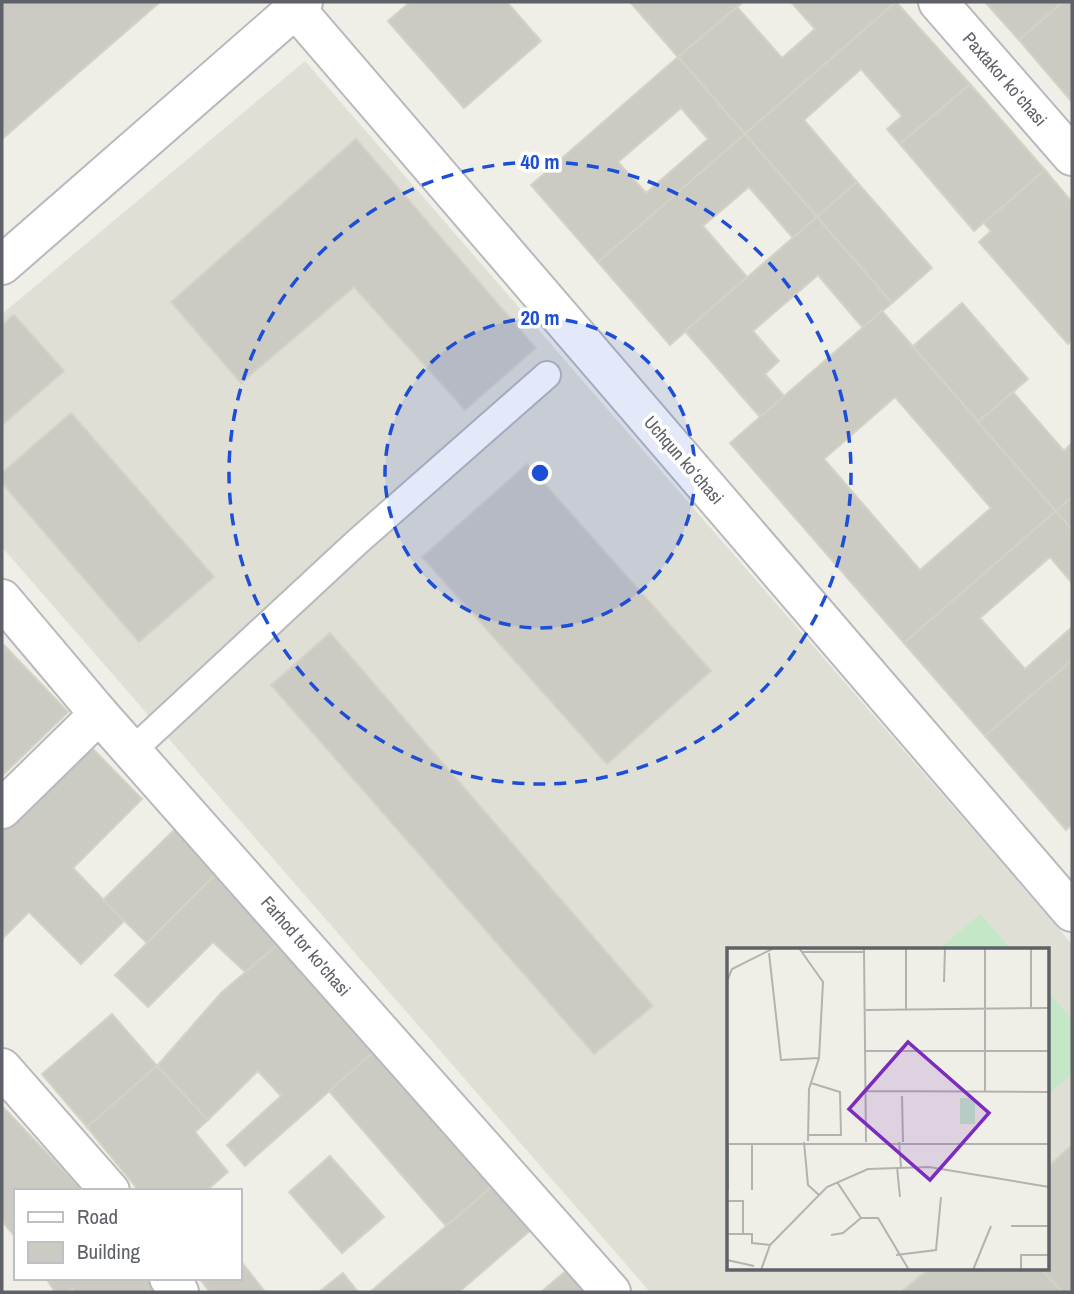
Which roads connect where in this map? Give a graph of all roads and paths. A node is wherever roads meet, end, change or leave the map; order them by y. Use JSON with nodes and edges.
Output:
{"nodes":[{"id":1,"x":938,"y":2,"type":"edge"},
{"id":2,"x":299,"y":5,"type":"edge"},
{"id":3,"x":1072,"y":156,"type":"edge"},
{"id":4,"x":2,"y":265,"type":"edge"},
{"id":5,"x":547,"y":375,"type":"dead end"},
{"id":6,"x":2,"y":599,"type":"edge"},
{"id":7,"x":99,"y":714,"type":"junction"},
{"id":8,"x":133,"y":750,"type":"junction"},
{"id":9,"x":2,"y":809,"type":"edge"},
{"id":10,"x":1072,"y":912,"type":"edge"},
{"id":11,"x":2,"y":1068,"type":"edge"},
{"id":12,"x":108,"y":1189,"type":"edge"},
{"id":13,"x":611,"y":1292,"type":"edge"}],
"edges":[{"from":1,"to":3,"type":"street","name":"Paxtakor koʻchasi"},
{"from":2,"to":4,"type":"street"},
{"from":2,"to":10,"type":"street","name":"Uchqun koʻchasi"},
{"from":5,"to":8,"type":"lane"},
{"from":6,"to":7,"type":"street","name":"Farhod tor ko'chasi"},
{"from":7,"to":8,"type":"street","name":"Farhod tor ko'chasi"},
{"from":7,"to":9,"type":"street"},
{"from":8,"to":13,"type":"street","name":"Farhod tor ko'chasi"},
{"from":11,"to":12,"type":"street"}]}
